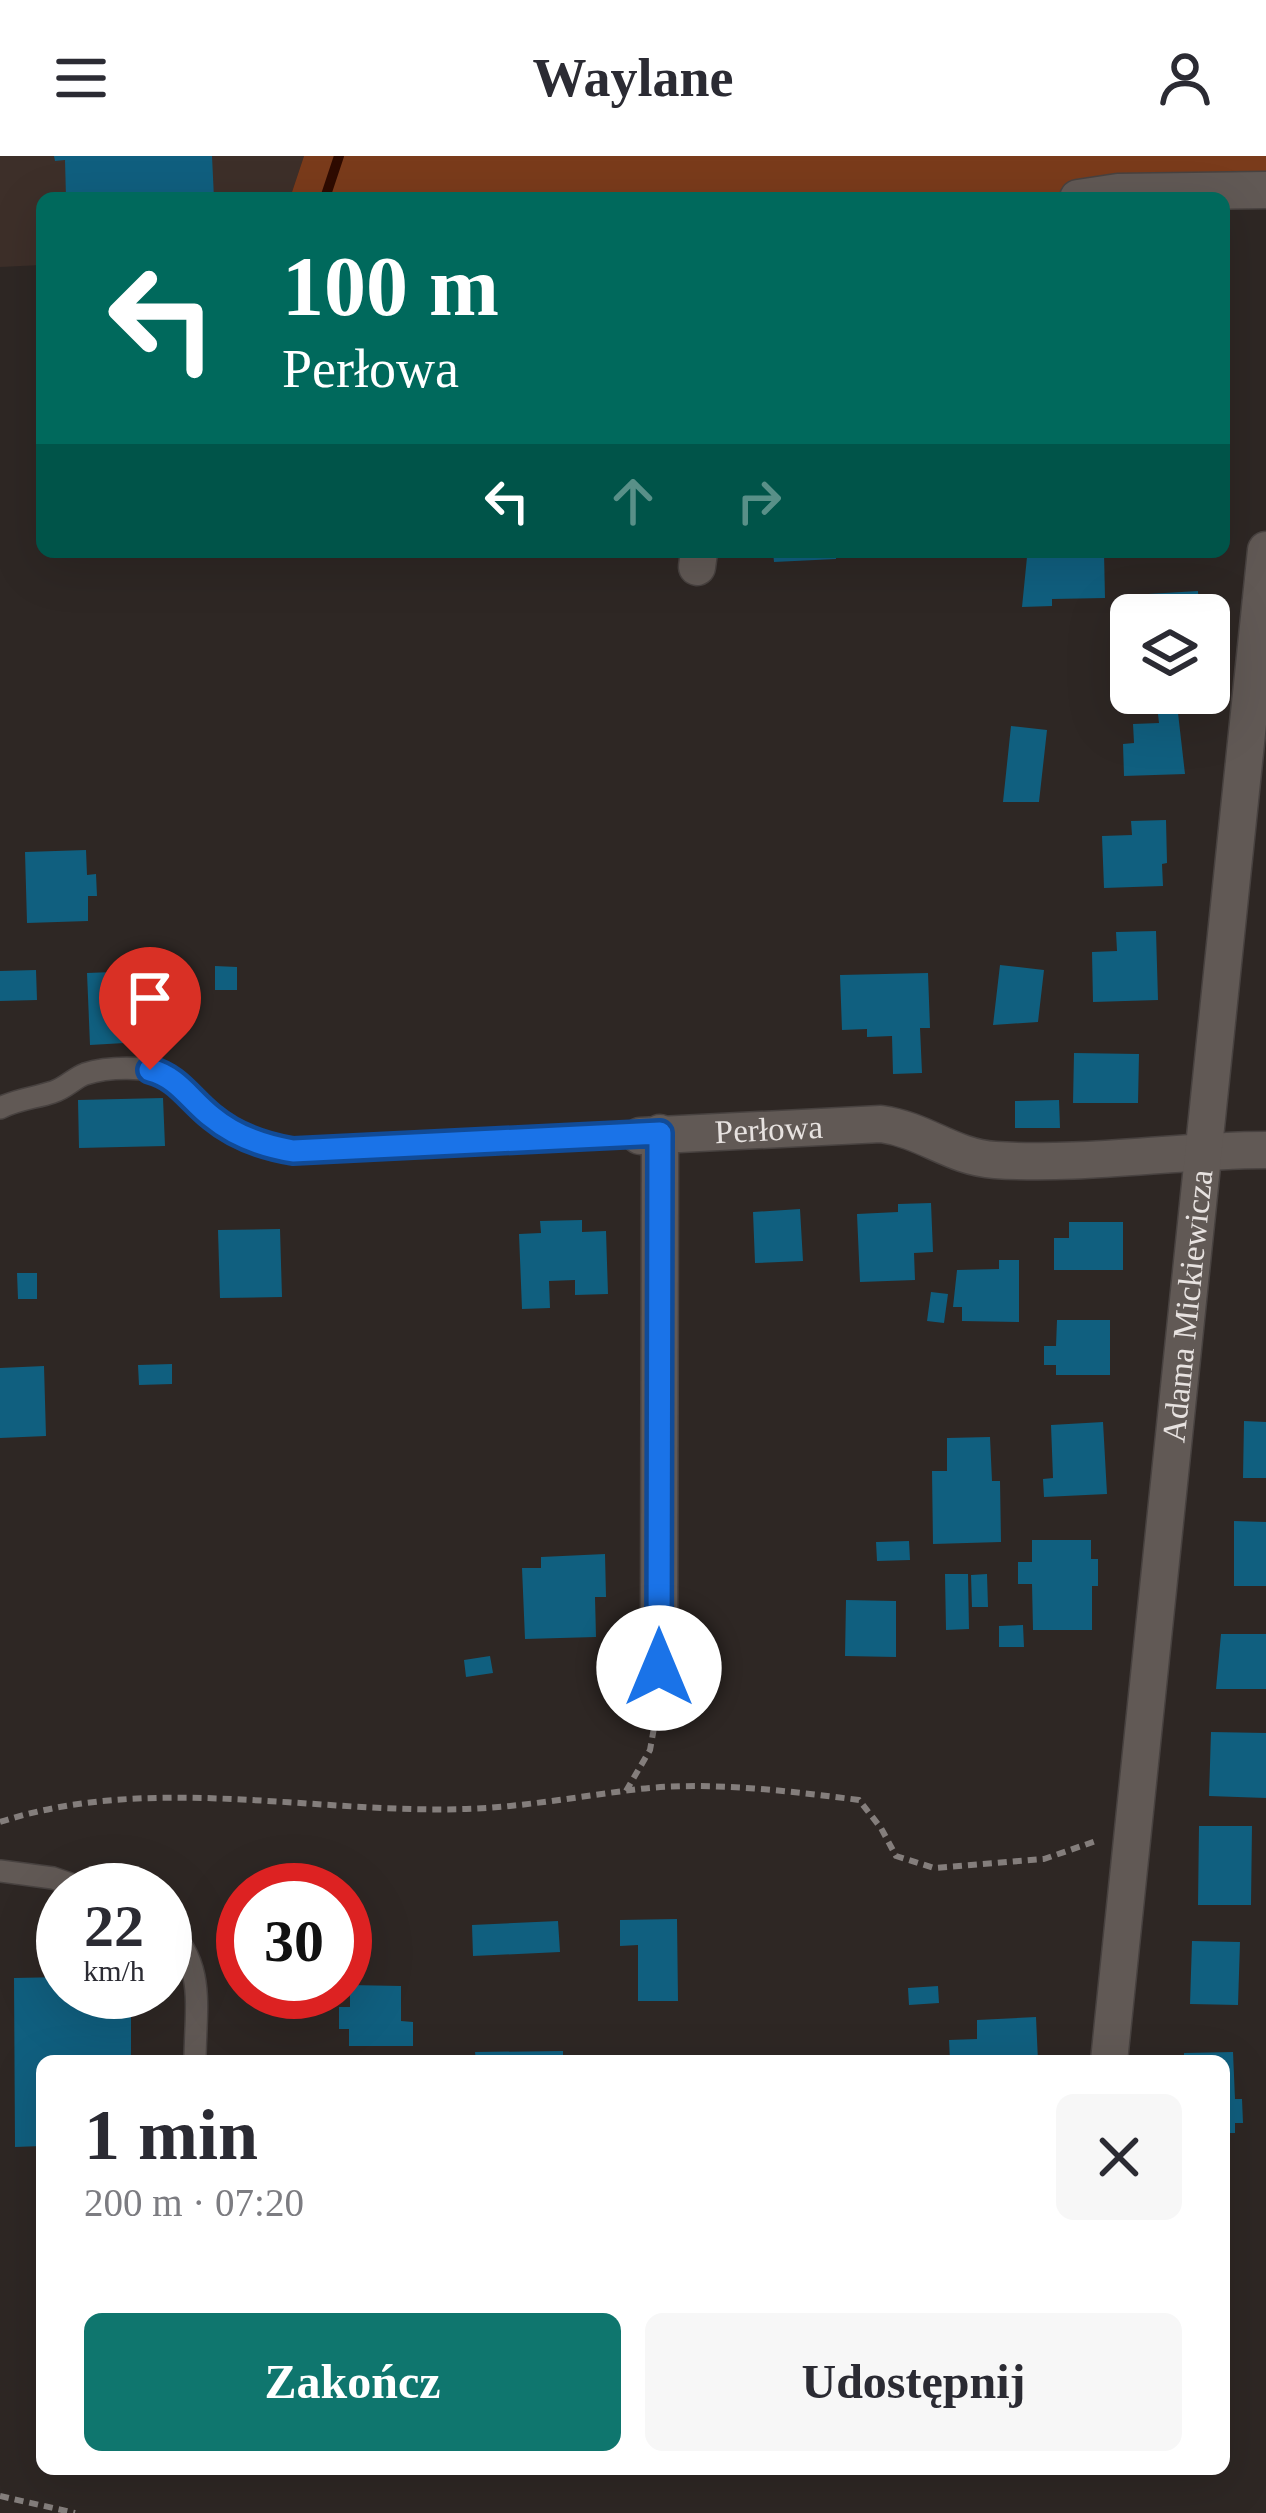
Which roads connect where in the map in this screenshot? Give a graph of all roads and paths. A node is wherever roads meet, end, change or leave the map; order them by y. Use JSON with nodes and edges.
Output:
{"nodes":[{"id":1,"x":1266,"y":190,"type":"edge"},
{"id":2,"x":1118,"y":192,"type":"edge"},
{"id":3,"x":1266,"y":550,"type":"edge"},
{"id":4,"x":0,"y":1108,"type":"edge"},
{"id":5,"x":650,"y":1134,"type":"junction"},
{"id":6,"x":1266,"y":1150,"type":"edge"},
{"id":7,"x":1203,"y":1153,"type":"junction"},
{"id":8,"x":659,"y":1668,"type":"joint"},
{"id":9,"x":626,"y":1791,"type":"junction"},
{"id":10,"x":0,"y":1822,"type":"edge"},
{"id":11,"x":1134,"y":1828,"type":"junction"},
{"id":12,"x":0,"y":1871,"type":"edge"},
{"id":13,"x":36,"y":1876,"type":"edge"},
{"id":14,"x":192,"y":1961,"type":"edge"},
{"id":15,"x":195,"y":2055,"type":"edge"},
{"id":16,"x":1110,"y":2055,"type":"edge"},
{"id":17,"x":0,"y":2496,"type":"edge"},
{"id":18,"x":75,"y":2513,"type":"edge"}],
"edges":[{"from":1,"to":2,"type":"street"},
{"from":3,"to":7,"type":"street","name":"Adama Mickiewicza"},
{"from":4,"to":5,"type":"lane","name":"Perłowa"},
{"from":5,"to":7,"type":"street","name":"Perłowa"},
{"from":5,"to":8,"type":"street"},
{"from":6,"to":7,"type":"street","name":"Perłowa"},
{"from":7,"to":11,"type":"street","name":"Adama Mickiewicza"},
{"from":8,"to":9,"type":"path"},
{"from":9,"to":10,"type":"path"},
{"from":9,"to":11,"type":"path"},
{"from":11,"to":16,"type":"street","name":"Adama Mickiewicza"},
{"from":12,"to":13,"type":"lane"},
{"from":14,"to":15,"type":"lane"},
{"from":17,"to":18,"type":"path"}]}
